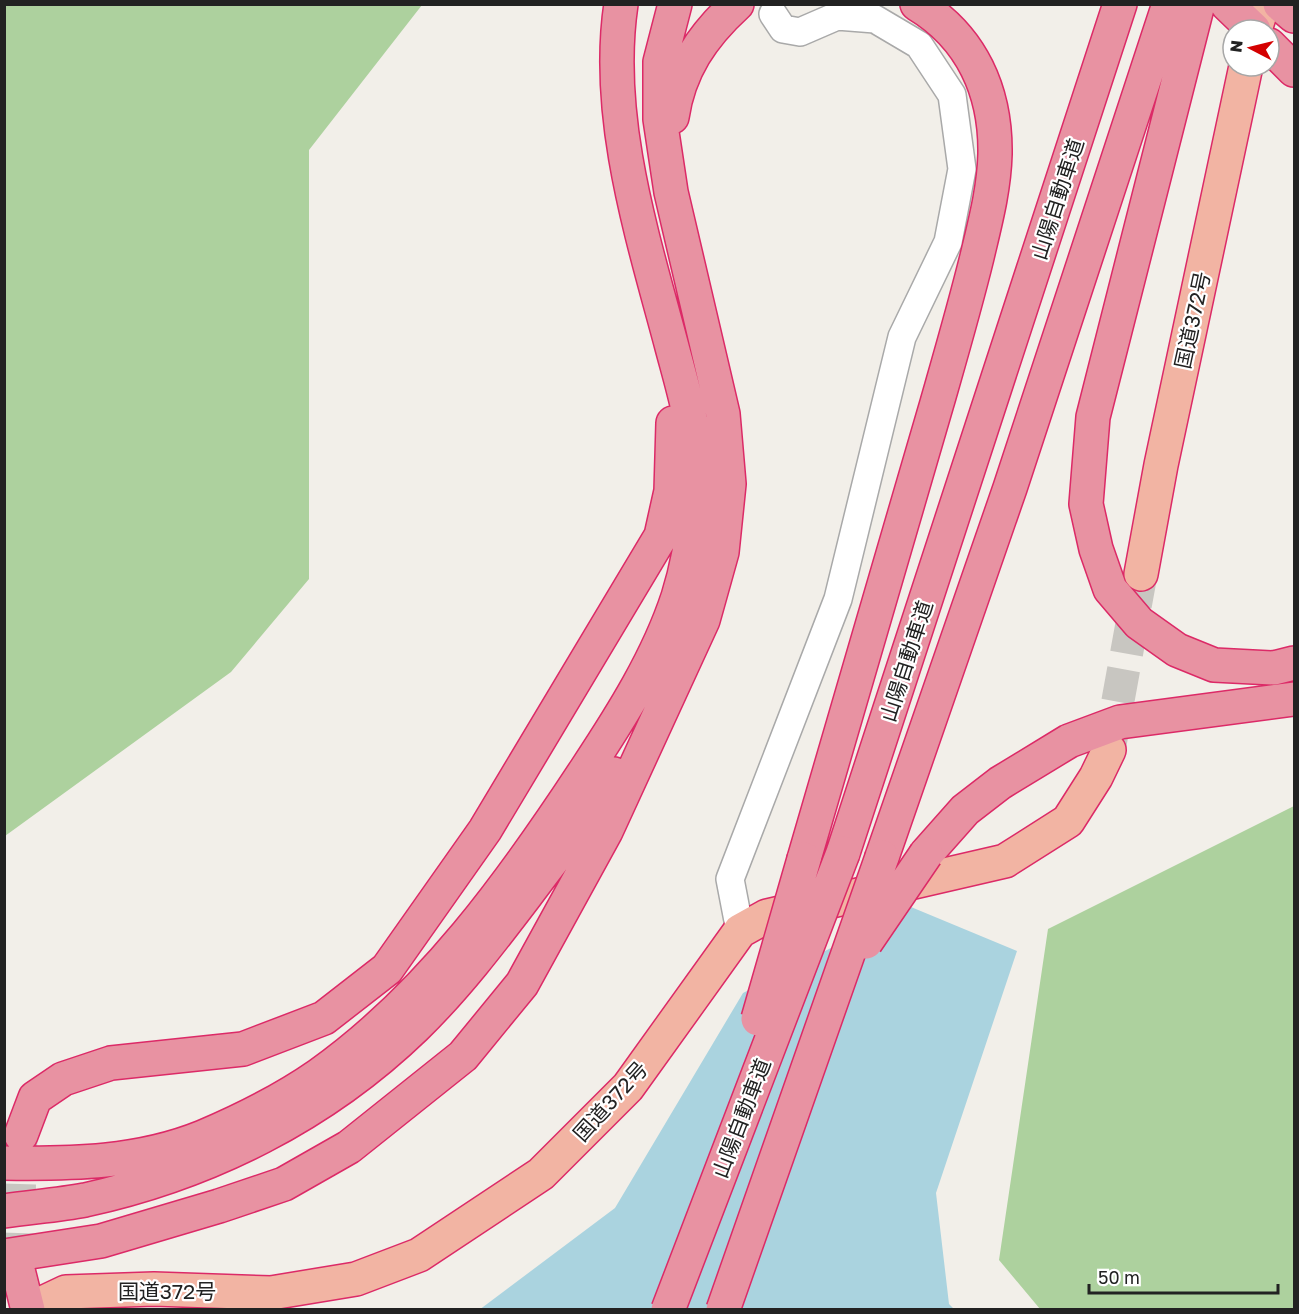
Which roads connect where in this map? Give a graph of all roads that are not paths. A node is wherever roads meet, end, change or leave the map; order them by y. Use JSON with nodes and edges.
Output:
{"nodes":[{"id":1,"x":621,"y":4,"type":"edge"},
{"id":2,"x":637,"y":4,"type":"edge"},
{"id":3,"x":675,"y":4,"type":"edge"},
{"id":4,"x":736,"y":4,"type":"edge"},
{"id":5,"x":917,"y":4,"type":"edge"},
{"id":6,"x":1120,"y":4,"type":"edge"},
{"id":7,"x":1169,"y":4,"type":"edge"},
{"id":8,"x":1198,"y":4,"type":"edge"},
{"id":9,"x":1227,"y":4,"type":"edge"},
{"id":10,"x":1280,"y":4,"type":"edge"},
{"id":11,"x":773,"y":14,"type":"dead end"},
{"id":12,"x":1294,"y":16,"type":"edge"},
{"id":13,"x":1242,"y":18,"type":"edge"},
{"id":14,"x":1281,"y":57,"type":"edge"},
{"id":15,"x":1294,"y":69,"type":"edge"},
{"id":16,"x":1243,"y":78,"type":"edge"},
{"id":17,"x":622,"y":119,"type":"junction"},
{"id":18,"x":671,"y":192,"type":"junction"},
{"id":19,"x":672,"y":347,"type":"junction"},
{"id":20,"x":1141,"y":574,"type":"tunnel mouth"},
{"id":21,"x":1294,"y":663,"type":"edge"},
{"id":22,"x":673,"y":686,"type":"junction"},
{"id":23,"x":1294,"y":699,"type":"edge"},
{"id":24,"x":1109,"y":750,"type":"tunnel mouth"},
{"id":25,"x":740,"y":931,"type":"junction"},
{"id":26,"x":836,"y":990,"type":"junction"},
{"id":27,"x":21,"y":1135,"type":"tunnel mouth"},
{"id":28,"x":4,"y":1164,"type":"edge"},
{"id":29,"x":181,"y":1171,"type":"junction"},
{"id":30,"x":4,"y":1188,"type":"edge"},
{"id":31,"x":4,"y":1211,"type":"edge"},
{"id":32,"x":691,"y":1248,"type":"junction"},
{"id":33,"x":11,"y":1261,"type":"edge"},
{"id":34,"x":28,"y":1310,"type":"edge"},
{"id":35,"x":668,"y":1310,"type":"edge"},
{"id":36,"x":723,"y":1310,"type":"edge"}],
"edges":[{"from":1,"to":17,"type":"highway"},
{"from":2,"to":17,"type":"highway"},
{"from":3,"to":18,"type":"highway"},
{"from":4,"to":18,"type":"highway"},
{"from":5,"to":32,"type":"highway","bridge":true},
{"from":6,"to":32,"type":"highway","name":"山陽自動車道","bridge":true},
{"from":7,"to":26,"type":"highway","name":"山陽自動車道","bridge":true},
{"from":8,"to":21,"type":"highway"},
{"from":9,"to":13,"type":"highway"},
{"from":10,"to":12,"type":"highway"},
{"from":11,"to":25,"type":"street"},
{"from":14,"to":15,"type":"highway"},
{"from":16,"to":20,"type":"highway","name":"国道372号"},
{"from":17,"to":19,"type":"highway"},
{"from":18,"to":22,"type":"highway"},
{"from":19,"to":27,"type":"highway"},
{"from":19,"to":28,"type":"highway"},
{"from":22,"to":29,"type":"highway"},
{"from":22,"to":33,"type":"highway"},
{"from":23,"to":26,"type":"highway","bridge":true},
{"from":24,"to":25,"type":"highway","name":"国道372号"},
{"from":25,"to":34,"type":"highway","name":"国道372号"},
{"from":26,"to":36,"type":"highway","name":"山陽自動車道","bridge":true},
{"from":29,"to":30,"type":"highway"},
{"from":29,"to":31,"type":"highway"},
{"from":32,"to":35,"type":"highway","name":"山陽自動車道","bridge":true},
{"from":33,"to":34,"type":"highway"}]}
